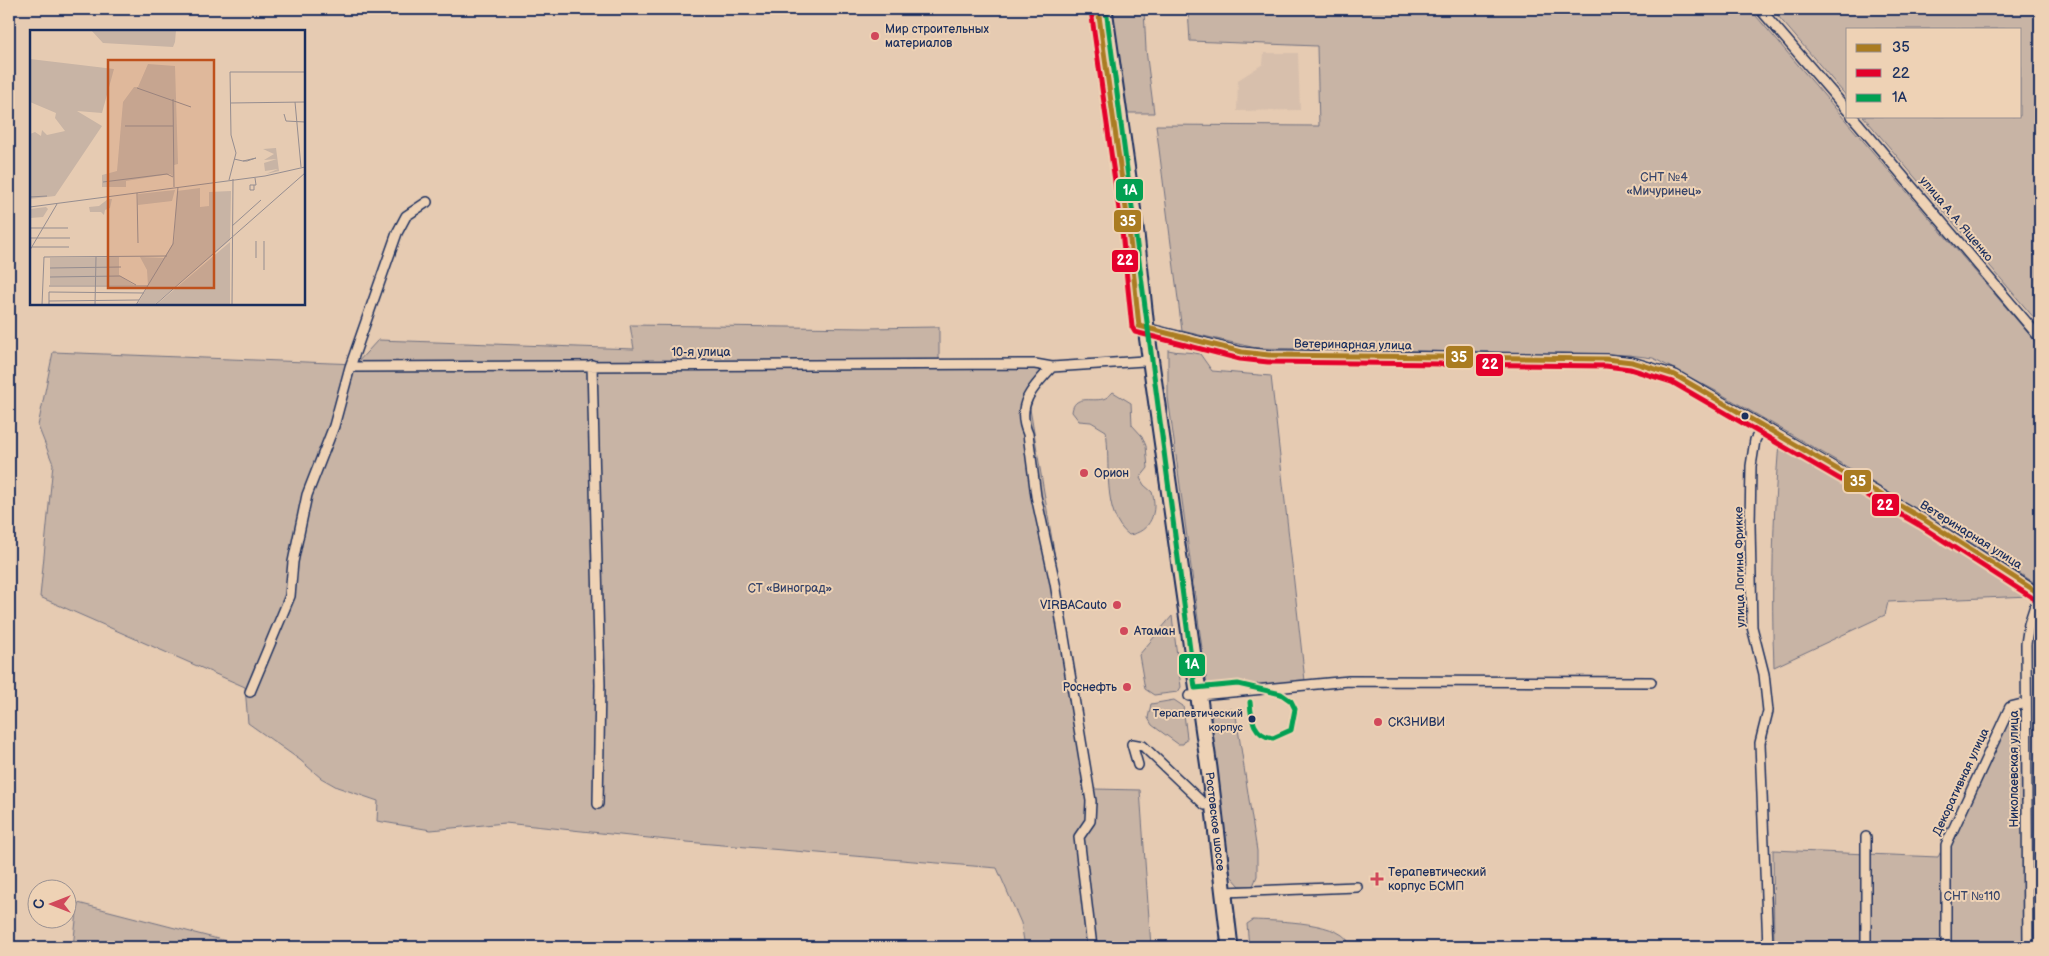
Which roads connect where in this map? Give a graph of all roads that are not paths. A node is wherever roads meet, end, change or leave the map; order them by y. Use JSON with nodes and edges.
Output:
{"nodes":[{"id":1,"x":1098,"y":9,"type":"edge"},
{"id":2,"x":1104,"y":9,"type":"edge"},
{"id":3,"x":1760,"y":9,"type":"edge"},
{"id":4,"x":1846,"y":109,"type":"edge"},
{"id":5,"x":1854,"y":118,"type":"edge"},
{"id":6,"x":427,"y":202,"type":"dead end"},
{"id":7,"x":1146,"y":328,"type":"junction"},
{"id":8,"x":2040,"y":338,"type":"edge"},
{"id":9,"x":1144,"y":361,"type":"junction"},
{"id":10,"x":592,"y":364,"type":"junction"},
{"id":11,"x":1052,"y":367,"type":"junction"},
{"id":12,"x":350,"y":368,"type":"junction"},
{"id":13,"x":1763,"y":426,"type":"junction"},
{"id":14,"x":2040,"y":593,"type":"edge"},
{"id":15,"x":1650,"y":682,"type":"dead end"},
{"id":16,"x":250,"y":692,"type":"dead end"},
{"id":17,"x":1193,"y":696,"type":"junction"},
{"id":18,"x":2026,"y":703,"type":"junction"},
{"id":19,"x":1138,"y":765,"type":"dead end"},
{"id":20,"x":598,"y":804,"type":"dead end"},
{"id":21,"x":1205,"y":805,"type":"junction"},
{"id":22,"x":1866,"y":836,"type":"dead end"},
{"id":23,"x":1357,"y":887,"type":"dead end"},
{"id":24,"x":1224,"y":892,"type":"junction"},
{"id":25,"x":1092,"y":947,"type":"edge"},
{"id":26,"x":1223,"y":947,"type":"edge"},
{"id":27,"x":1230,"y":947,"type":"edge"},
{"id":28,"x":1768,"y":947,"type":"edge"},
{"id":29,"x":1866,"y":947,"type":"edge"},
{"id":30,"x":1946,"y":947,"type":"edge"},
{"id":31,"x":2028,"y":947,"type":"edge"}],
"edges":[{"from":1,"to":9,"type":"main road"},
{"from":2,"to":7,"type":"main road"},
{"from":3,"to":4,"type":"street"},
{"from":5,"to":8,"type":"street","name":"улица А. А. Ященко"},
{"from":6,"to":12,"type":"street"},
{"from":7,"to":13,"type":"street","name":"Ветеринарная улица"},
{"from":7,"to":17,"type":"main road"},
{"from":9,"to":11,"type":"street","name":"10-я улица"},
{"from":9,"to":17,"type":"main road"},
{"from":10,"to":11,"type":"street","name":"10-я улица"},
{"from":10,"to":12,"type":"street","name":"10-я улица"},
{"from":10,"to":20,"type":"street"},
{"from":11,"to":25,"type":"street"},
{"from":12,"to":16,"type":"street"},
{"from":13,"to":14,"type":"street","name":"Ветеринарная улица"},
{"from":13,"to":28,"type":"street","name":"улица Логина Фрикке"},
{"from":14,"to":18,"type":"street","name":"Николаевская улица"},
{"from":15,"to":17,"type":"street"},
{"from":17,"to":21,"type":"main road","name":"Ростовское шоссе"},
{"from":17,"to":24,"type":"main road","name":"Ростовское шоссе"},
{"from":18,"to":30,"type":"street","name":"Декоративная улица"},
{"from":18,"to":31,"type":"street","name":"Николаевская улица"},
{"from":19,"to":21,"type":"street"},
{"from":21,"to":26,"type":"main road","name":"Ростовское шоссе"},
{"from":22,"to":29,"type":"street"},
{"from":23,"to":24,"type":"street"},
{"from":24,"to":27,"type":"main road","name":"Ростовское шоссе"}]}
